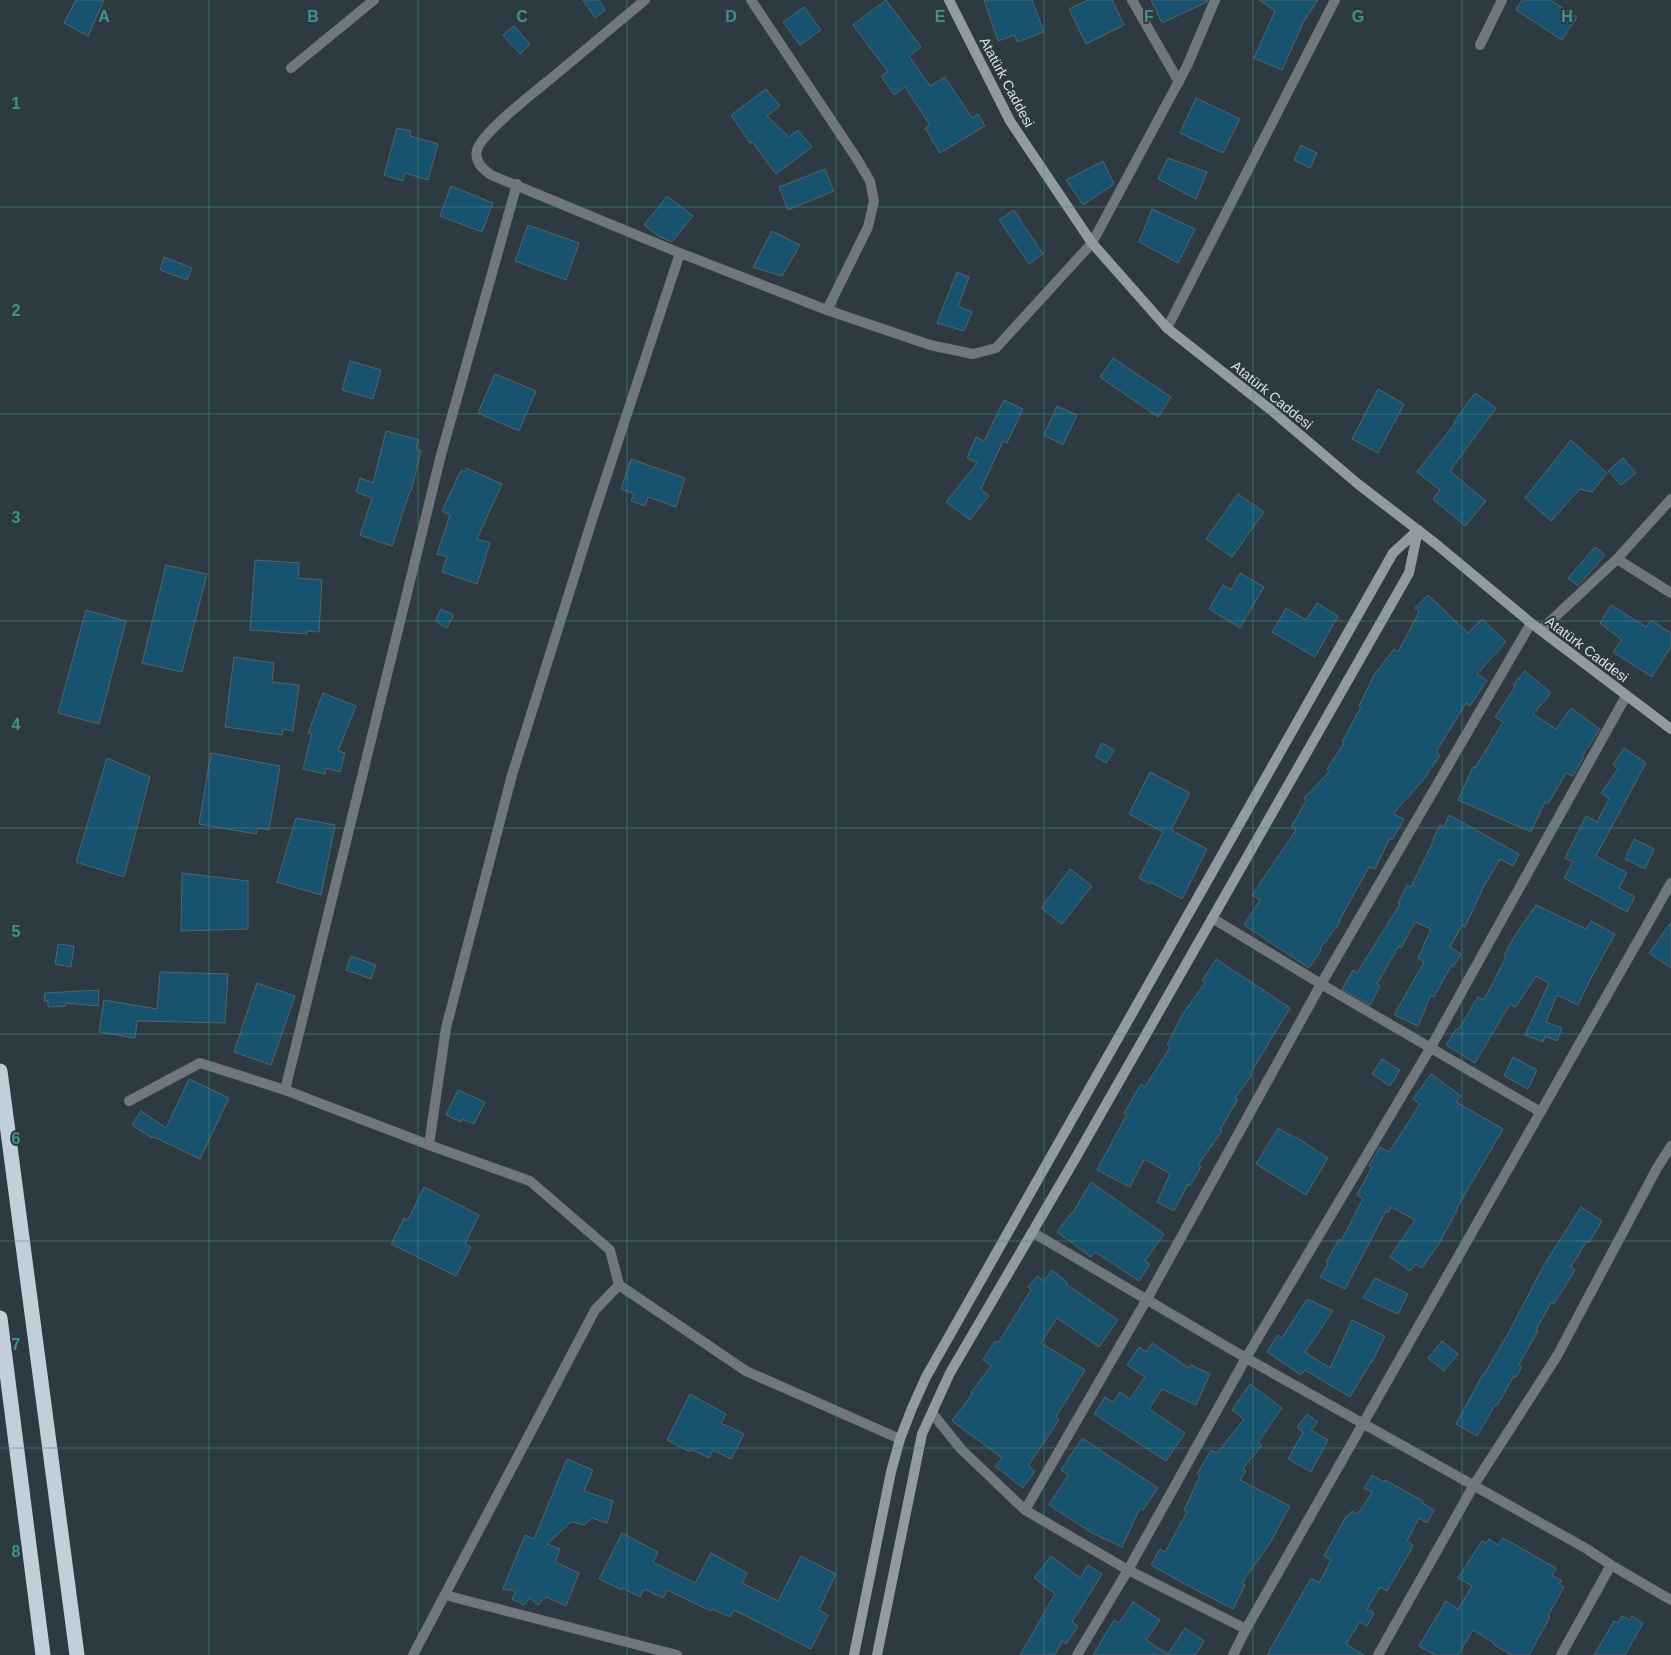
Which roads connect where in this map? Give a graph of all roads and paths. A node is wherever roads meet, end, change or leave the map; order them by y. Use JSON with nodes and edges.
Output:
{"nodes":[{"id":1,"x":374,"y":0,"type":"edge"},
{"id":2,"x":645,"y":0,"type":"edge"},
{"id":3,"x":751,"y":0,"type":"edge"},
{"id":4,"x":949,"y":0,"type":"edge"},
{"id":5,"x":1132,"y":0,"type":"edge"},
{"id":6,"x":1215,"y":0,"type":"edge"},
{"id":7,"x":1335,"y":0,"type":"edge"},
{"id":8,"x":1502,"y":0,"type":"edge"},
{"id":9,"x":1480,"y":45,"type":"dead end"},
{"id":10,"x":291,"y":68,"type":"dead end"},
{"id":11,"x":1179,"y":82,"type":"junction"},
{"id":12,"x":517,"y":184,"type":"junction"},
{"id":13,"x":1092,"y":243,"type":"junction"},
{"id":14,"x":680,"y":253,"type":"junction"},
{"id":15,"x":827,"y":310,"type":"junction"},
{"id":16,"x":1166,"y":328,"type":"junction"},
{"id":17,"x":1671,"y":499,"type":"edge"},
{"id":18,"x":1418,"y":530,"type":"junction"},
{"id":19,"x":1617,"y":559,"type":"junction"},
{"id":20,"x":1671,"y":592,"type":"edge"},
{"id":21,"x":1531,"y":623,"type":"junction"},
{"id":22,"x":1541,"y":630,"type":"junction"},
{"id":23,"x":1626,"y":696,"type":"junction"},
{"id":24,"x":1671,"y":729,"type":"edge"},
{"id":25,"x":1671,"y":883,"type":"edge"},
{"id":26,"x":1212,"y":918,"type":"junction"},
{"id":27,"x":1321,"y":984,"type":"junction"},
{"id":28,"x":1431,"y":1047,"type":"junction"},
{"id":29,"x":0,"y":1071,"type":"edge"},
{"id":30,"x":285,"y":1090,"type":"junction"},
{"id":31,"x":129,"y":1101,"type":"dead end"},
{"id":32,"x":1539,"y":1111,"type":"junction"},
{"id":33,"x":428,"y":1146,"type":"junction"},
{"id":34,"x":1671,"y":1146,"type":"edge"},
{"id":35,"x":1032,"y":1232,"type":"junction"},
{"id":36,"x":619,"y":1285,"type":"junction"},
{"id":37,"x":1146,"y":1299,"type":"junction"},
{"id":38,"x":0,"y":1318,"type":"edge"},
{"id":39,"x":1246,"y":1358,"type":"junction"},
{"id":40,"x":932,"y":1413,"type":"junction"},
{"id":41,"x":1364,"y":1425,"type":"junction"},
{"id":42,"x":900,"y":1439,"type":"junction"},
{"id":43,"x":1474,"y":1485,"type":"junction"},
{"id":44,"x":1025,"y":1510,"type":"junction"},
{"id":45,"x":1611,"y":1565,"type":"junction"},
{"id":46,"x":1128,"y":1570,"type":"junction"},
{"id":47,"x":445,"y":1595,"type":"junction"},
{"id":48,"x":1671,"y":1600,"type":"edge"},
{"id":49,"x":1246,"y":1629,"type":"junction"},
{"id":50,"x":43,"y":1655,"type":"edge"},
{"id":51,"x":77,"y":1655,"type":"edge"},
{"id":52,"x":413,"y":1655,"type":"edge"},
{"id":53,"x":677,"y":1655,"type":"edge"},
{"id":54,"x":854,"y":1655,"type":"edge"},
{"id":55,"x":877,"y":1655,"type":"edge"},
{"id":56,"x":1077,"y":1655,"type":"edge"},
{"id":57,"x":1232,"y":1655,"type":"edge"},
{"id":58,"x":1378,"y":1655,"type":"edge"},
{"id":59,"x":1561,"y":1655,"type":"edge"}],
"edges":[{"from":1,"to":10,"type":"street"},
{"from":2,"to":12,"type":"street"},
{"from":3,"to":15,"type":"street"},
{"from":4,"to":13,"type":"street","name":"Atatürk Caddesi"},
{"from":5,"to":11,"type":"street"},
{"from":6,"to":11,"type":"street"},
{"from":7,"to":16,"type":"street"},
{"from":8,"to":9,"type":"street"},
{"from":11,"to":13,"type":"street"},
{"from":12,"to":14,"type":"street"},
{"from":12,"to":30,"type":"street"},
{"from":13,"to":15,"type":"street"},
{"from":13,"to":16,"type":"street","name":"Atatürk Caddesi"},
{"from":14,"to":15,"type":"street"},
{"from":14,"to":33,"type":"street"},
{"from":16,"to":18,"type":"street","name":"Atatürk Caddesi"},
{"from":17,"to":19,"type":"street"},
{"from":18,"to":21,"type":"street","name":"Atatürk Caddesi"},
{"from":18,"to":26,"type":"street"},
{"from":18,"to":42,"type":"street"},
{"from":19,"to":20,"type":"street"},
{"from":19,"to":22,"type":"street"},
{"from":21,"to":22,"type":"street","name":"Atatürk Caddesi"},
{"from":21,"to":27,"type":"street"},
{"from":22,"to":23,"type":"street","name":"Atatürk Caddesi"},
{"from":23,"to":24,"type":"street","name":"Atatürk Caddesi"},
{"from":23,"to":28,"type":"street"},
{"from":25,"to":32,"type":"street"},
{"from":26,"to":27,"type":"street"},
{"from":26,"to":35,"type":"street"},
{"from":27,"to":28,"type":"street"},
{"from":27,"to":37,"type":"street"},
{"from":28,"to":32,"type":"street"},
{"from":28,"to":39,"type":"street"},
{"from":29,"to":51,"type":"highway"},
{"from":30,"to":31,"type":"street"},
{"from":30,"to":33,"type":"street"},
{"from":32,"to":41,"type":"street"},
{"from":33,"to":36,"type":"street"},
{"from":34,"to":43,"type":"street"},
{"from":35,"to":37,"type":"street"},
{"from":35,"to":40,"type":"street"},
{"from":36,"to":42,"type":"street"},
{"from":36,"to":47,"type":"street"},
{"from":37,"to":39,"type":"street"},
{"from":37,"to":44,"type":"street"},
{"from":38,"to":50,"type":"highway"},
{"from":39,"to":41,"type":"street"},
{"from":39,"to":46,"type":"street"},
{"from":40,"to":44,"type":"street"},
{"from":40,"to":55,"type":"street"},
{"from":41,"to":43,"type":"street"},
{"from":41,"to":49,"type":"street"},
{"from":42,"to":54,"type":"street"},
{"from":43,"to":45,"type":"street"},
{"from":43,"to":58,"type":"street"},
{"from":44,"to":46,"type":"street"},
{"from":45,"to":48,"type":"street"},
{"from":45,"to":59,"type":"street"},
{"from":46,"to":49,"type":"street"},
{"from":46,"to":56,"type":"street"},
{"from":47,"to":52,"type":"street"},
{"from":47,"to":53,"type":"street"},
{"from":49,"to":57,"type":"street"}]}
